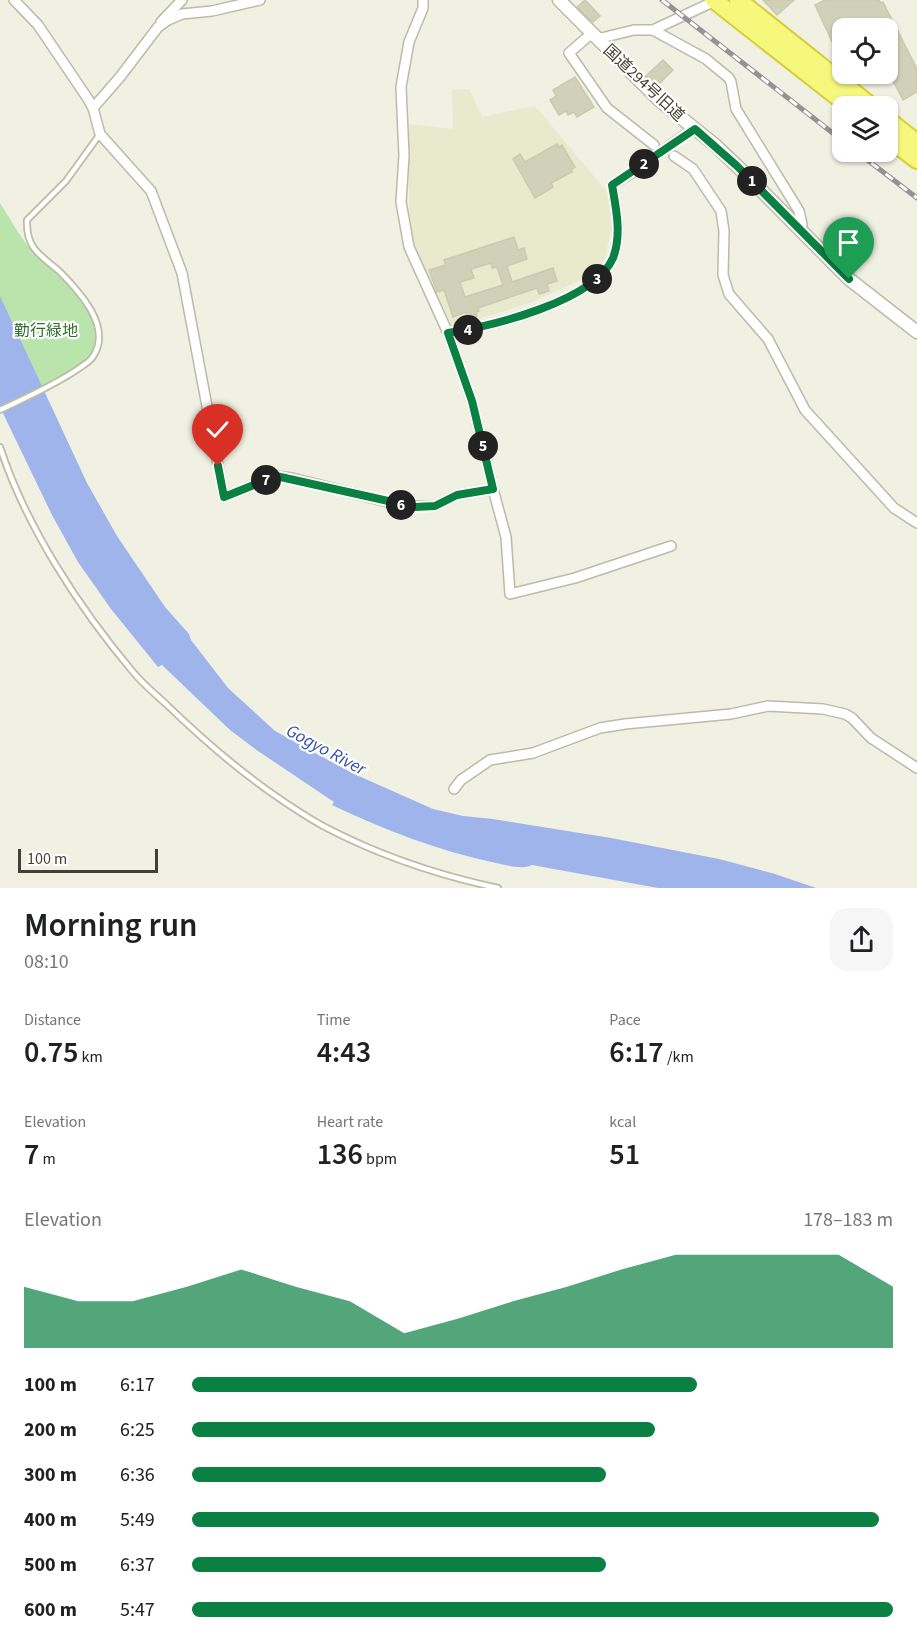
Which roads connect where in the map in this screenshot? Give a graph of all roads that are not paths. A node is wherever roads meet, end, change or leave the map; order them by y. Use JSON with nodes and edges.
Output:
{"nodes":[{"id":1,"x":14,"y":0,"type":"edge"},
{"id":2,"x":182,"y":0,"type":"edge"},
{"id":3,"x":260,"y":0,"type":"edge"},
{"id":4,"x":423,"y":0,"type":"edge"},
{"id":5,"x":559,"y":0,"type":"edge"},
{"id":6,"x":715,"y":0,"type":"edge"},
{"id":7,"x":738,"y":0,"type":"edge"},
{"id":8,"x":158,"y":27,"type":"junction"},
{"id":9,"x":653,"y":30,"type":"junction"},
{"id":10,"x":594,"y":37,"type":"junction"},
{"id":11,"x":836,"y":96,"type":"edge"},
{"id":12,"x":858,"y":96,"type":"edge"},
{"id":13,"x":93,"y":108,"type":"junction"},
{"id":14,"x":898,"y":128,"type":"edge"},
{"id":15,"x":695,"y":129,"type":"junction"},
{"id":16,"x":100,"y":134,"type":"junction"},
{"id":17,"x":917,"y":143,"type":"edge"},
{"id":18,"x":654,"y":145,"type":"dead end"},
{"id":19,"x":898,"y":146,"type":"edge"},
{"id":20,"x":674,"y":156,"type":"dead end"},
{"id":21,"x":917,"y":160,"type":"edge"},
{"id":22,"x":800,"y":230,"type":"junction"},
{"id":23,"x":917,"y":332,"type":"edge"},
{"id":24,"x":448,"y":333,"type":"junction"},
{"id":25,"x":0,"y":410,"type":"edge"},
{"id":26,"x":0,"y":447,"type":"edge"},
{"id":27,"x":493,"y":489,"type":"junction"},
{"id":28,"x":916,"y":520,"type":"edge"},
{"id":29,"x":671,"y":546,"type":"dead end"},
{"id":30,"x":917,"y":768,"type":"edge"},
{"id":31,"x":454,"y":789,"type":"dead end"},
{"id":32,"x":498,"y":888,"type":"edge"}],
"edges":[{"from":1,"to":13,"type":"street"},
{"from":2,"to":8,"type":"street"},
{"from":3,"to":8,"type":"street"},
{"from":4,"to":24,"type":"street"},
{"from":5,"to":10,"type":"street","name":"国道294号旧道"},
{"from":6,"to":9,"type":"street"},
{"from":6,"to":11,"type":"highway"},
{"from":7,"to":12,"type":"highway"},
{"from":8,"to":13,"type":"street"},
{"from":9,"to":10,"type":"street"},
{"from":9,"to":22,"type":"street"},
{"from":10,"to":15,"type":"street","name":"国道294号旧道"},
{"from":10,"to":18,"type":"street"},
{"from":13,"to":16,"type":"street"},
{"from":14,"to":17,"type":"highway"},
{"from":15,"to":22,"type":"street","name":"国道294号旧道"},
{"from":15,"to":24,"type":"street","bridge":true},
{"from":16,"to":25,"type":"lane"},
{"from":16,"to":27,"type":"street"},
{"from":19,"to":21,"type":"highway"},
{"from":20,"to":28,"type":"street"},
{"from":22,"to":23,"type":"street","name":"国道294号旧道"},
{"from":24,"to":27,"type":"street"},
{"from":26,"to":32,"type":"lane"},
{"from":27,"to":29,"type":"street"},
{"from":30,"to":31,"type":"street"}]}
